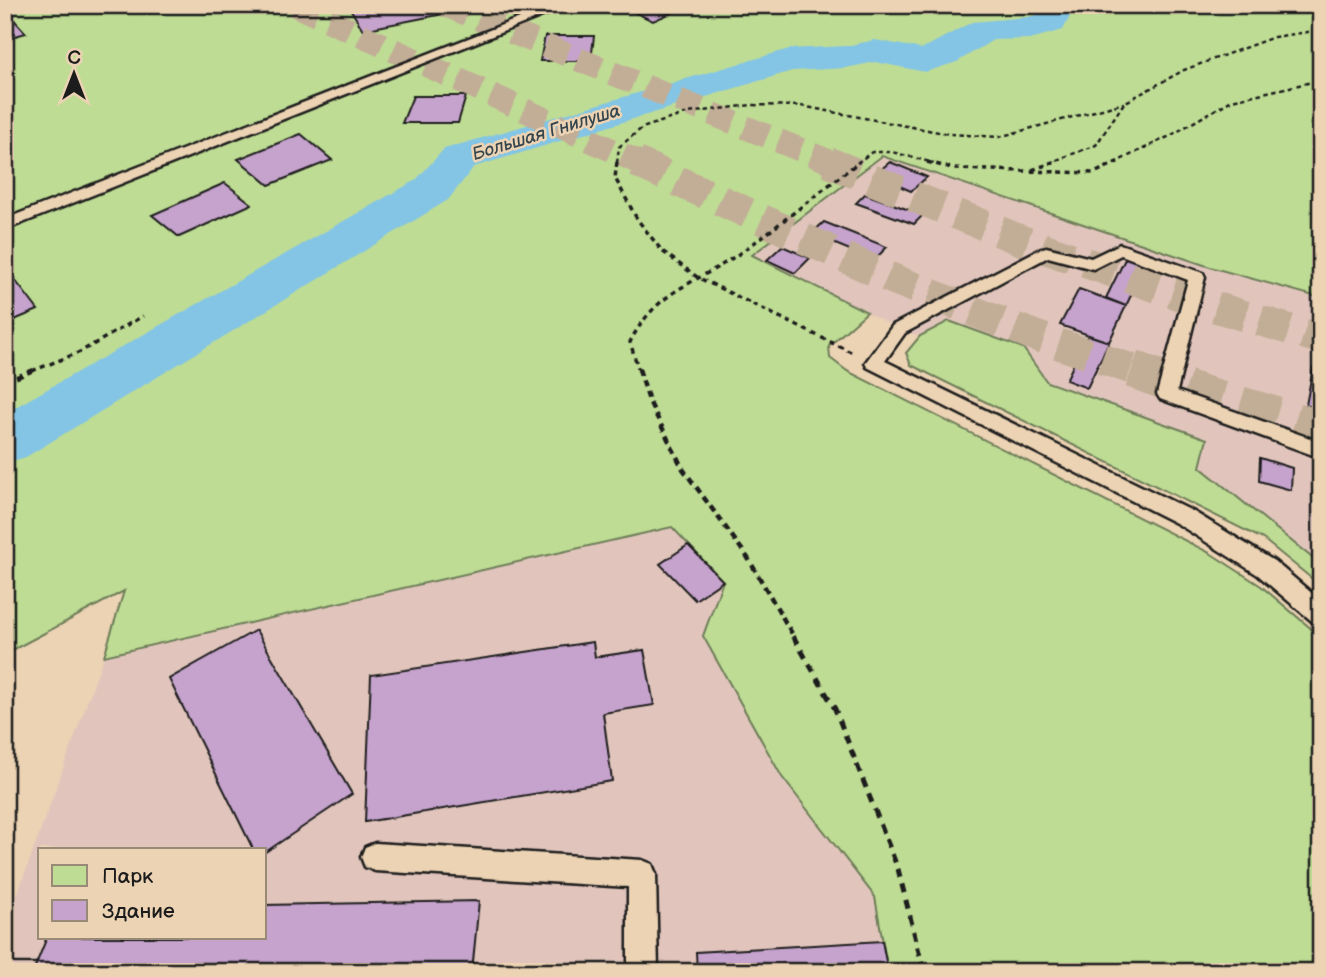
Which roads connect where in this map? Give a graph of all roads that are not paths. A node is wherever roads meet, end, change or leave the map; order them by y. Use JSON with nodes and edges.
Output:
{"nodes":[{"id":1,"x":564,"y":5,"type":"edge"},
{"id":2,"x":5,"y":225,"type":"edge"},
{"id":3,"x":1321,"y":450,"type":"edge"},
{"id":4,"x":1321,"y":615,"type":"edge"},
{"id":5,"x":375,"y":857,"type":"dead end"},
{"id":6,"x":643,"y":972,"type":"edge"}],
"edges":[{"from":1,"to":2,"type":"lane"},
{"from":3,"to":4,"type":"lane"},
{"from":5,"to":6,"type":"lane"}]}
